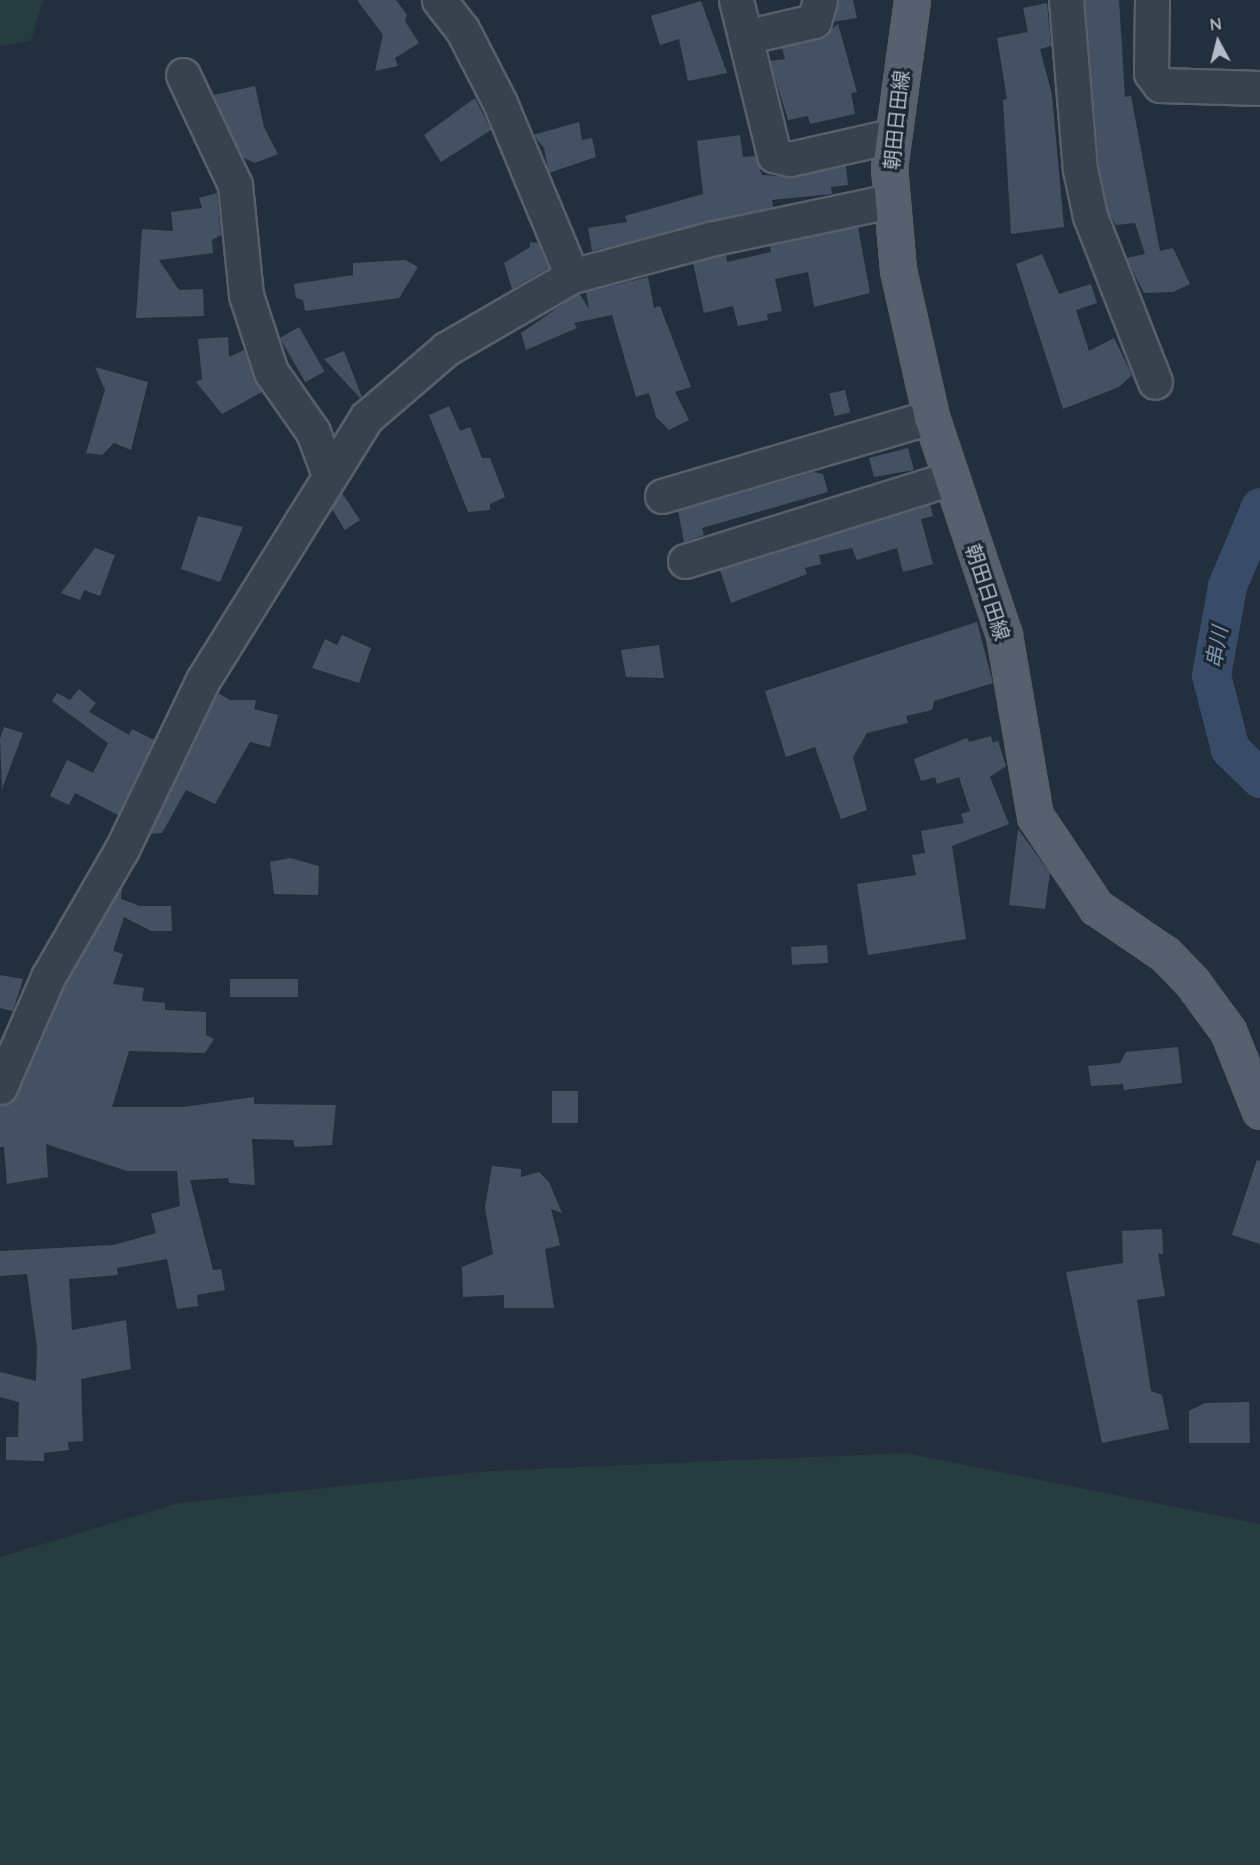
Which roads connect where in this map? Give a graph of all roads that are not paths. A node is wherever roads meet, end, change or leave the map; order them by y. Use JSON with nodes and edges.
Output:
{"nodes":[{"id":1,"x":439,"y":0,"type":"edge"},
{"id":2,"x":736,"y":0,"type":"edge"},
{"id":3,"x":820,"y":0,"type":"edge"},
{"id":4,"x":912,"y":0,"type":"edge"},
{"id":5,"x":1066,"y":0,"type":"edge"},
{"id":6,"x":1152,"y":0,"type":"edge"},
{"id":7,"x":745,"y":37,"type":"junction"},
{"id":8,"x":183,"y":75,"type":"dead end"},
{"id":9,"x":1260,"y":88,"type":"edge"},
{"id":10,"x":891,"y":135,"type":"junction"},
{"id":11,"x":890,"y":201,"type":"junction"},
{"id":12,"x":572,"y":276,"type":"junction"},
{"id":13,"x":1155,"y":382,"type":"dead end"},
{"id":14,"x":931,"y":417,"type":"junction"},
{"id":15,"x":330,"y":475,"type":"junction"},
{"id":16,"x":949,"y":479,"type":"junction"},
{"id":17,"x":662,"y":496,"type":"dead end"},
{"id":18,"x":685,"y":561,"type":"dead end"},
{"id":19,"x":0,"y":1087,"type":"edge"},
{"id":20,"x":1260,"y":1111,"type":"edge"}],
"edges":[{"from":1,"to":12,"type":"street"},
{"from":2,"to":7,"type":"street"},
{"from":3,"to":7,"type":"street"},
{"from":4,"to":10,"type":"main road","name":"朝田日田線"},
{"from":5,"to":13,"type":"street"},
{"from":6,"to":9,"type":"street"},
{"from":7,"to":10,"type":"street"},
{"from":8,"to":15,"type":"street"},
{"from":10,"to":11,"type":"main road","name":"朝田日田線"},
{"from":11,"to":12,"type":"street"},
{"from":11,"to":14,"type":"main road","name":"朝田日田線"},
{"from":12,"to":15,"type":"street"},
{"from":14,"to":16,"type":"main road","name":"朝田日田線"},
{"from":14,"to":17,"type":"street"},
{"from":15,"to":19,"type":"street"},
{"from":16,"to":18,"type":"street"},
{"from":16,"to":20,"type":"main road","name":"朝田日田線"}]}
